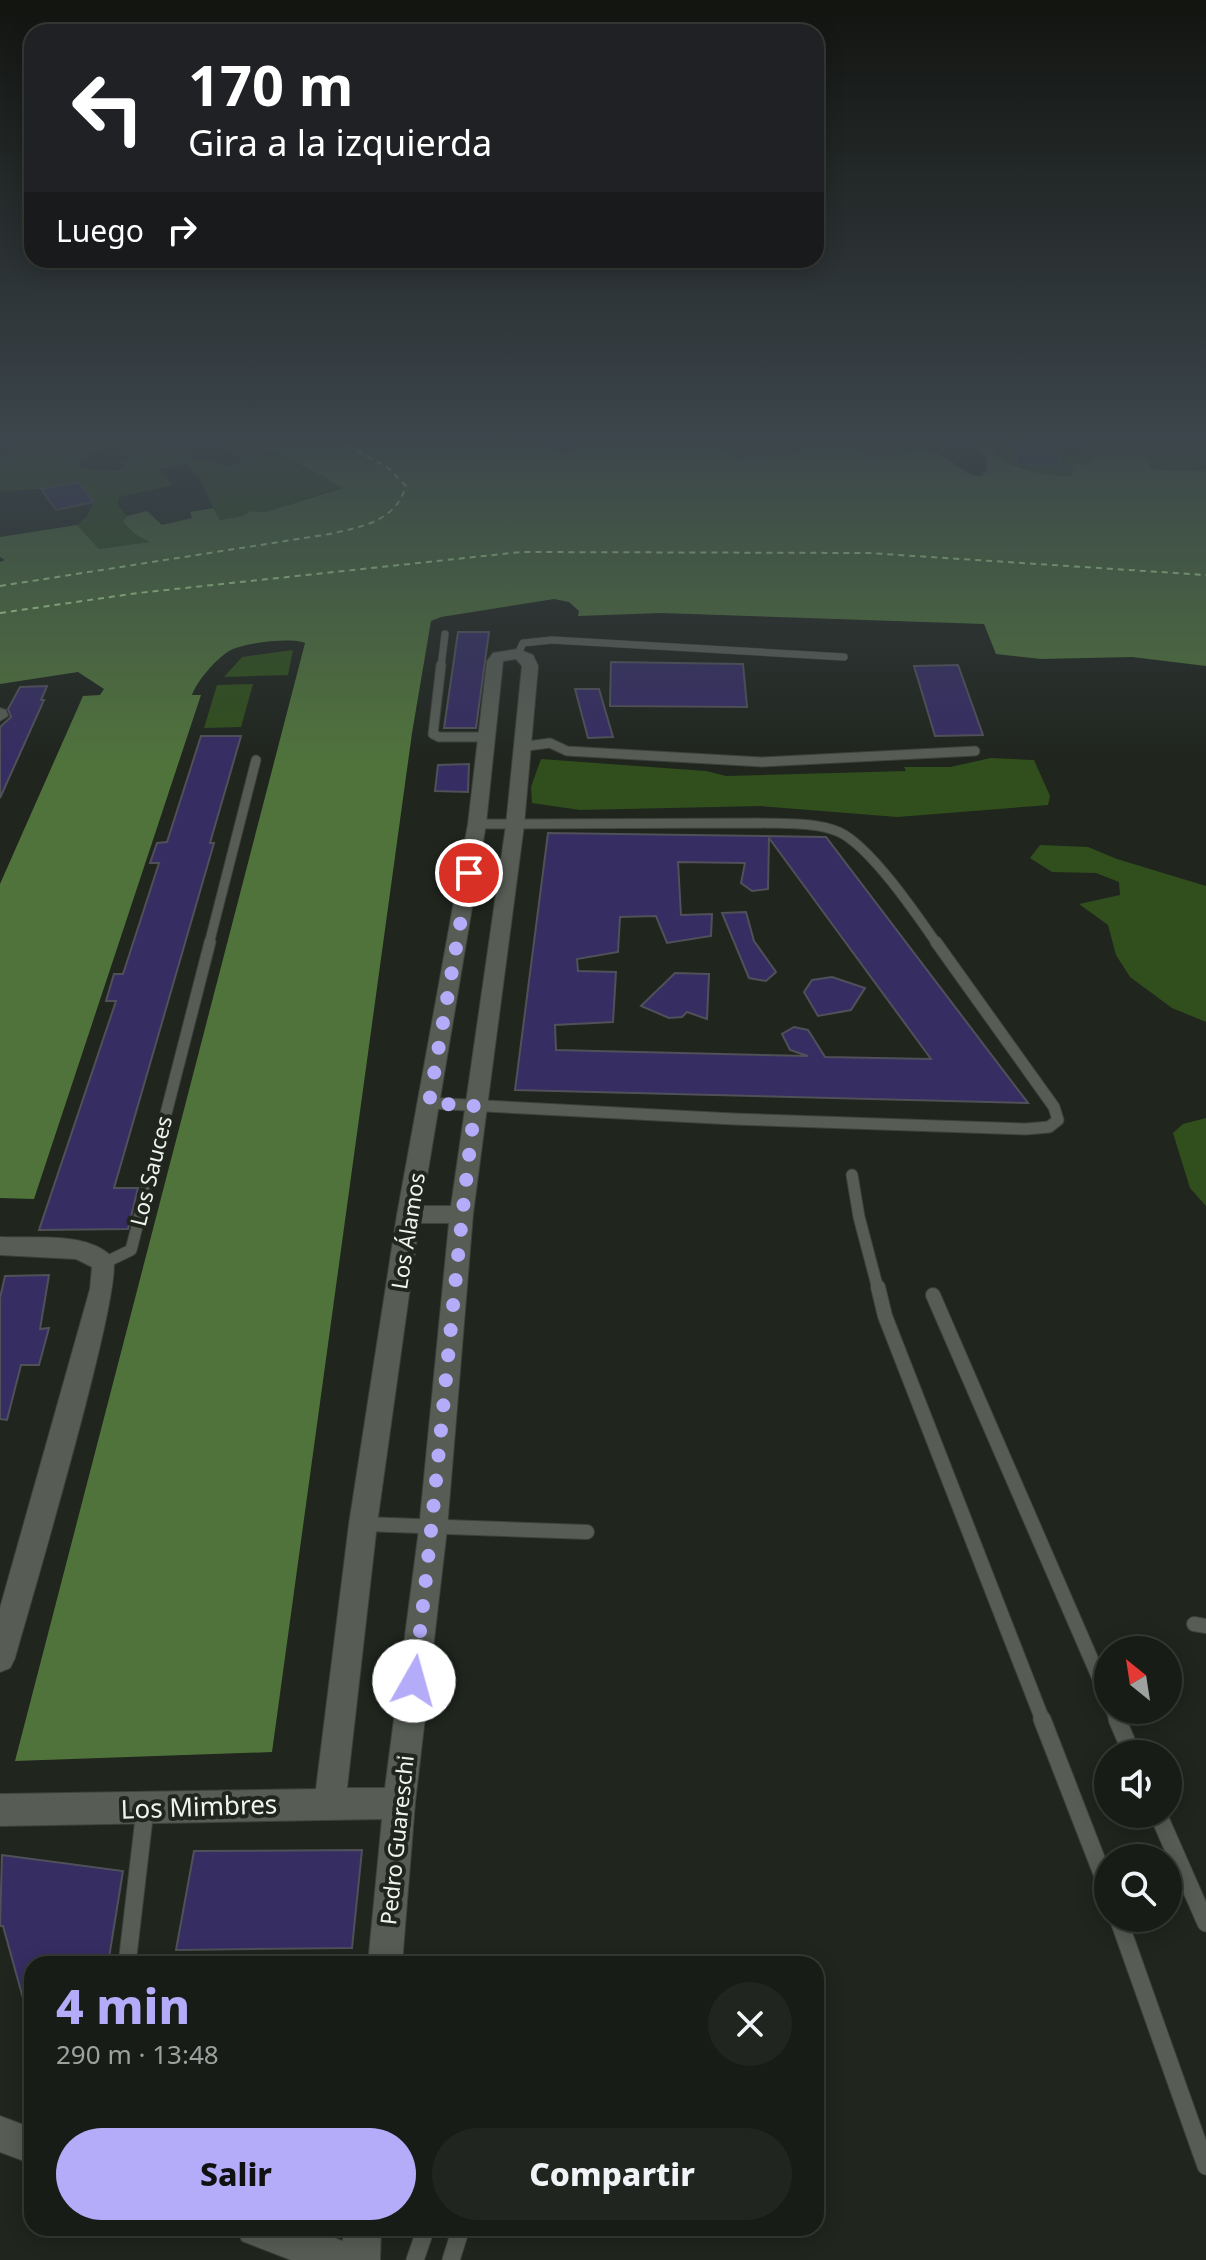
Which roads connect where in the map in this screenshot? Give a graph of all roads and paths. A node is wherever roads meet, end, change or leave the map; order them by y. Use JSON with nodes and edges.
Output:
{"nodes":[{"id":1,"x":445,"y":634,"type":"dead end"},
{"id":2,"x":518,"y":654,"type":"junction"},
{"id":3,"x":844,"y":657,"type":"dead end"},
{"id":4,"x":486,"y":748,"type":"junction"},
{"id":5,"x":975,"y":751,"type":"dead end"},
{"id":6,"x":520,"y":753,"type":"junction"},
{"id":7,"x":256,"y":760,"type":"dead end"},
{"id":8,"x":477,"y":824,"type":"junction"},
{"id":9,"x":515,"y":825,"type":"junction"},
{"id":10,"x":429,"y":1103,"type":"junction"},
{"id":11,"x":475,"y":1106,"type":"junction"},
{"id":12,"x":852,"y":1175,"type":"dead end"},
{"id":13,"x":461,"y":1214,"type":"junction"},
{"id":14,"x":409,"y":1215,"type":"junction"},
{"id":15,"x":0,"y":1246,"type":"edge"},
{"id":16,"x":104,"y":1263,"type":"junction"},
{"id":17,"x":933,"y":1295,"type":"dead end"},
{"id":18,"x":363,"y":1524,"type":"junction"},
{"id":19,"x":433,"y":1529,"type":"junction"},
{"id":20,"x":587,"y":1532,"type":"dead end"},
{"id":21,"x":0,"y":1658,"type":"edge"},
{"id":22,"x":1094,"y":1666,"type":"edge"},
{"id":23,"x":330,"y":1802,"type":"junction"},
{"id":24,"x":399,"y":1803,"type":"junction"},
{"id":25,"x":0,"y":1810,"type":"edge"},
{"id":26,"x":145,"y":1810,"type":"junction"},
{"id":27,"x":1164,"y":1828,"type":"edge"},
{"id":28,"x":1094,"y":1853,"type":"edge"},
{"id":29,"x":1206,"y":1923,"type":"edge"},
{"id":30,"x":1123,"y":1932,"type":"edge"},
{"id":31,"x":128,"y":1956,"type":"edge"},
{"id":32,"x":386,"y":1956,"type":"edge"},
{"id":33,"x":0,"y":2134,"type":"edge"},
{"id":34,"x":24,"y":2143,"type":"edge"},
{"id":35,"x":1206,"y":2166,"type":"edge"},
{"id":36,"x":277,"y":2236,"type":"edge"},
{"id":37,"x":362,"y":2236,"type":"edge"},
{"id":38,"x":423,"y":2236,"type":"edge"},
{"id":39,"x":458,"y":2236,"type":"edge"},
{"id":40,"x":342,"y":2260,"type":"edge"},
{"id":41,"x":361,"y":2260,"type":"edge"},
{"id":42,"x":415,"y":2260,"type":"edge"},
{"id":43,"x":451,"y":2260,"type":"edge"}],
"edges":[{"from":1,"to":4,"type":"lane"},
{"from":2,"to":3,"type":"lane"},
{"from":2,"to":4,"type":"street","name":"Los Álamos"},
{"from":2,"to":6,"type":"street","name":"Pedro Guareschi"},
{"from":4,"to":6,"type":"street"},
{"from":4,"to":8,"type":"street","name":"Los Álamos"},
{"from":5,"to":6,"type":"lane"},
{"from":6,"to":9,"type":"street","name":"Pedro Guareschi"},
{"from":7,"to":16,"type":"lane","name":"Los Sauces"},
{"from":8,"to":9,"type":"lane"},
{"from":8,"to":10,"type":"street","name":"Los Álamos"},
{"from":9,"to":11,"type":"street","name":"Pedro Guareschi"},
{"from":9,"to":11,"type":"lane"},
{"from":10,"to":11,"type":"lane"},
{"from":10,"to":14,"type":"street","name":"Los Álamos"},
{"from":11,"to":13,"type":"street","name":"Pedro Guareschi"},
{"from":12,"to":28,"type":"lane"},
{"from":13,"to":14,"type":"street"},
{"from":13,"to":19,"type":"street","name":"Pedro Guareschi"},
{"from":14,"to":18,"type":"street","name":"Los Álamos"},
{"from":15,"to":16,"type":"street"},
{"from":16,"to":21,"type":"street"},
{"from":17,"to":22,"type":"lane"},
{"from":18,"to":19,"type":"lane"},
{"from":18,"to":23,"type":"street","name":"Los Álamos"},
{"from":19,"to":20,"type":"lane"},
{"from":19,"to":24,"type":"street","name":"Pedro Guareschi"},
{"from":23,"to":24,"type":"street","name":"Los Mimbres"},
{"from":23,"to":26,"type":"street","name":"Los Mimbres"},
{"from":24,"to":32,"type":"street","name":"Pedro Guareschi"},
{"from":25,"to":26,"type":"street","name":"Los Mimbres"},
{"from":26,"to":31,"type":"lane"},
{"from":27,"to":29,"type":"lane"},
{"from":30,"to":35,"type":"lane"},
{"from":33,"to":34,"type":"street"},
{"from":36,"to":40,"type":"street"},
{"from":37,"to":41,"type":"street"},
{"from":38,"to":42,"type":"lane"},
{"from":39,"to":43,"type":"lane"}]}
